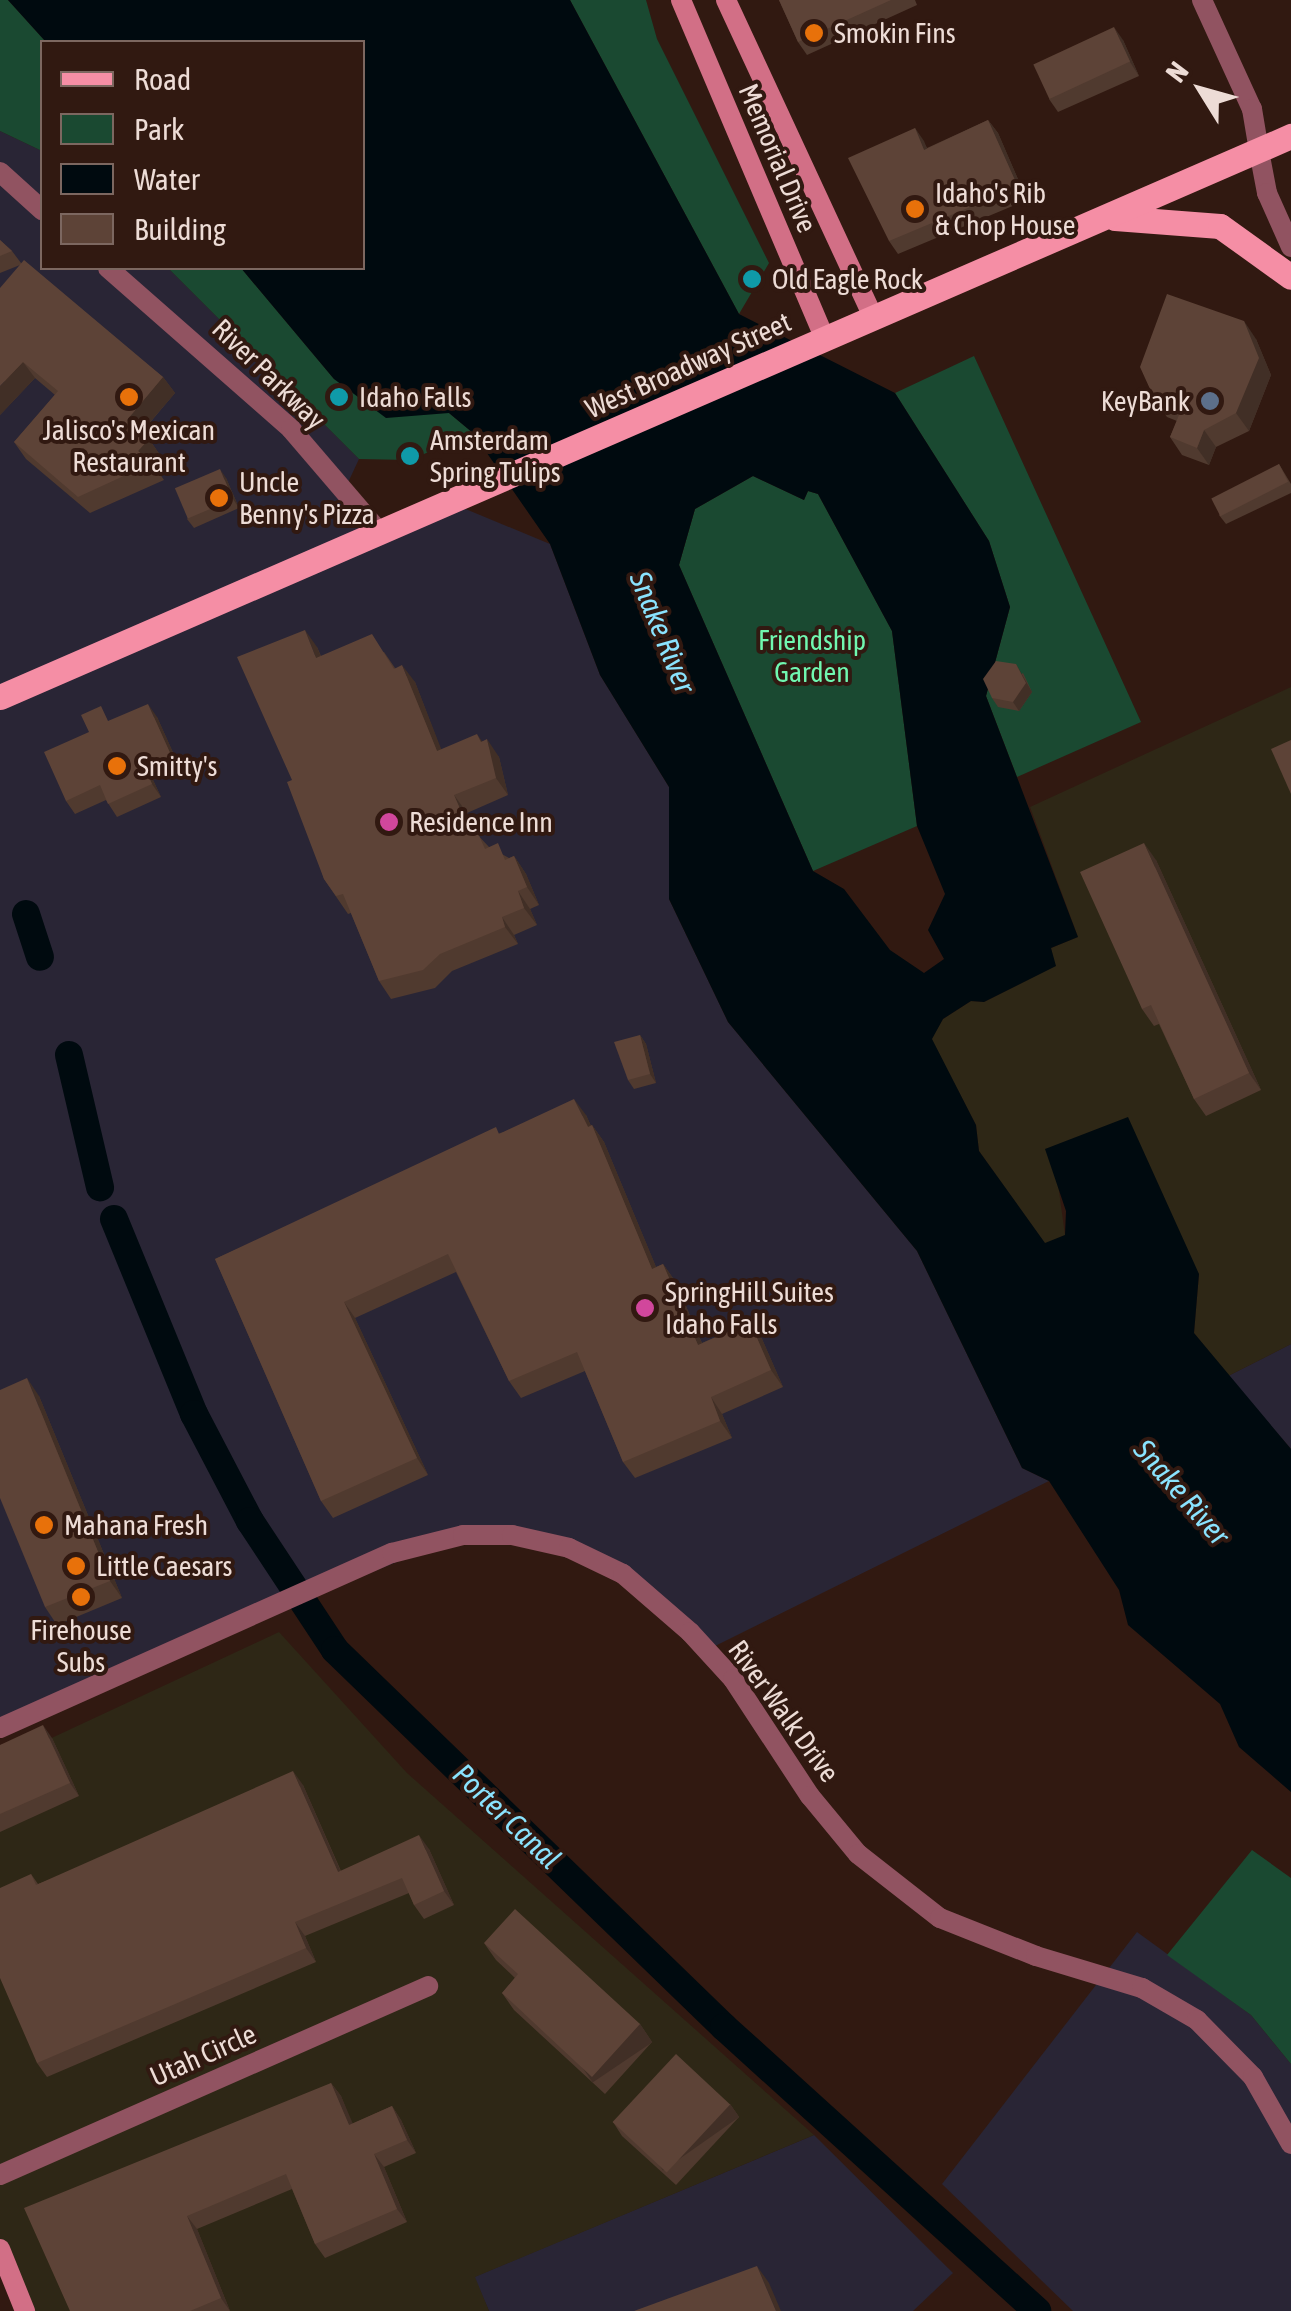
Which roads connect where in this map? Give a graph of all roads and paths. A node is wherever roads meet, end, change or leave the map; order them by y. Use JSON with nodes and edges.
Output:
{"nodes":[{"id":1,"x":681,"y":0,"type":"edge"},
{"id":2,"x":726,"y":0,"type":"edge"},
{"id":3,"x":1202,"y":0,"type":"edge"},
{"id":4,"x":1291,"y":136,"type":"edge"},
{"id":5,"x":1259,"y":151,"type":"junction"},
{"id":6,"x":0,"y":172,"type":"edge"},
{"id":7,"x":40,"y":208,"type":"edge"},
{"id":8,"x":1104,"y":218,"type":"junction"},
{"id":9,"x":1291,"y":247,"type":"edge"},
{"id":10,"x":110,"y":270,"type":"edge"},
{"id":11,"x":1291,"y":278,"type":"edge"},
{"id":12,"x":873,"y":318,"type":"junction"},
{"id":13,"x":813,"y":342,"type":"junction"},
{"id":14,"x":380,"y":533,"type":"junction"},
{"id":15,"x":0,"y":697,"type":"edge"},
{"id":16,"x":0,"y":1728,"type":"edge"},
{"id":17,"x":428,"y":1986,"type":"dead end"},
{"id":18,"x":1291,"y":2144,"type":"edge"},
{"id":19,"x":0,"y":2175,"type":"edge"},
{"id":20,"x":0,"y":2249,"type":"edge"},
{"id":21,"x":25,"y":2311,"type":"edge"}],
"edges":[{"from":1,"to":13,"type":"main road","name":"Memorial Drive"},
{"from":2,"to":12,"type":"main road","name":"Memorial Drive"},
{"from":3,"to":5,"type":"street"},
{"from":4,"to":5,"type":"main road","name":"West Broadway Street"},
{"from":5,"to":8,"type":"main road","name":"West Broadway Street"},
{"from":5,"to":9,"type":"street"},
{"from":6,"to":7,"type":"street"},
{"from":8,"to":11,"type":"main road"},
{"from":8,"to":12,"type":"main road","name":"West Broadway Street"},
{"from":10,"to":14,"type":"street","name":"River Parkway"},
{"from":12,"to":13,"type":"main road","name":"West Broadway Street"},
{"from":13,"to":14,"type":"main road","name":"West Broadway Street"},
{"from":14,"to":15,"type":"main road","name":"West Broadway Street"},
{"from":16,"to":18,"type":"street","name":"River Walk Drive"},
{"from":17,"to":19,"type":"street","name":"Utah Circle"},
{"from":20,"to":21,"type":"main road"}]}
